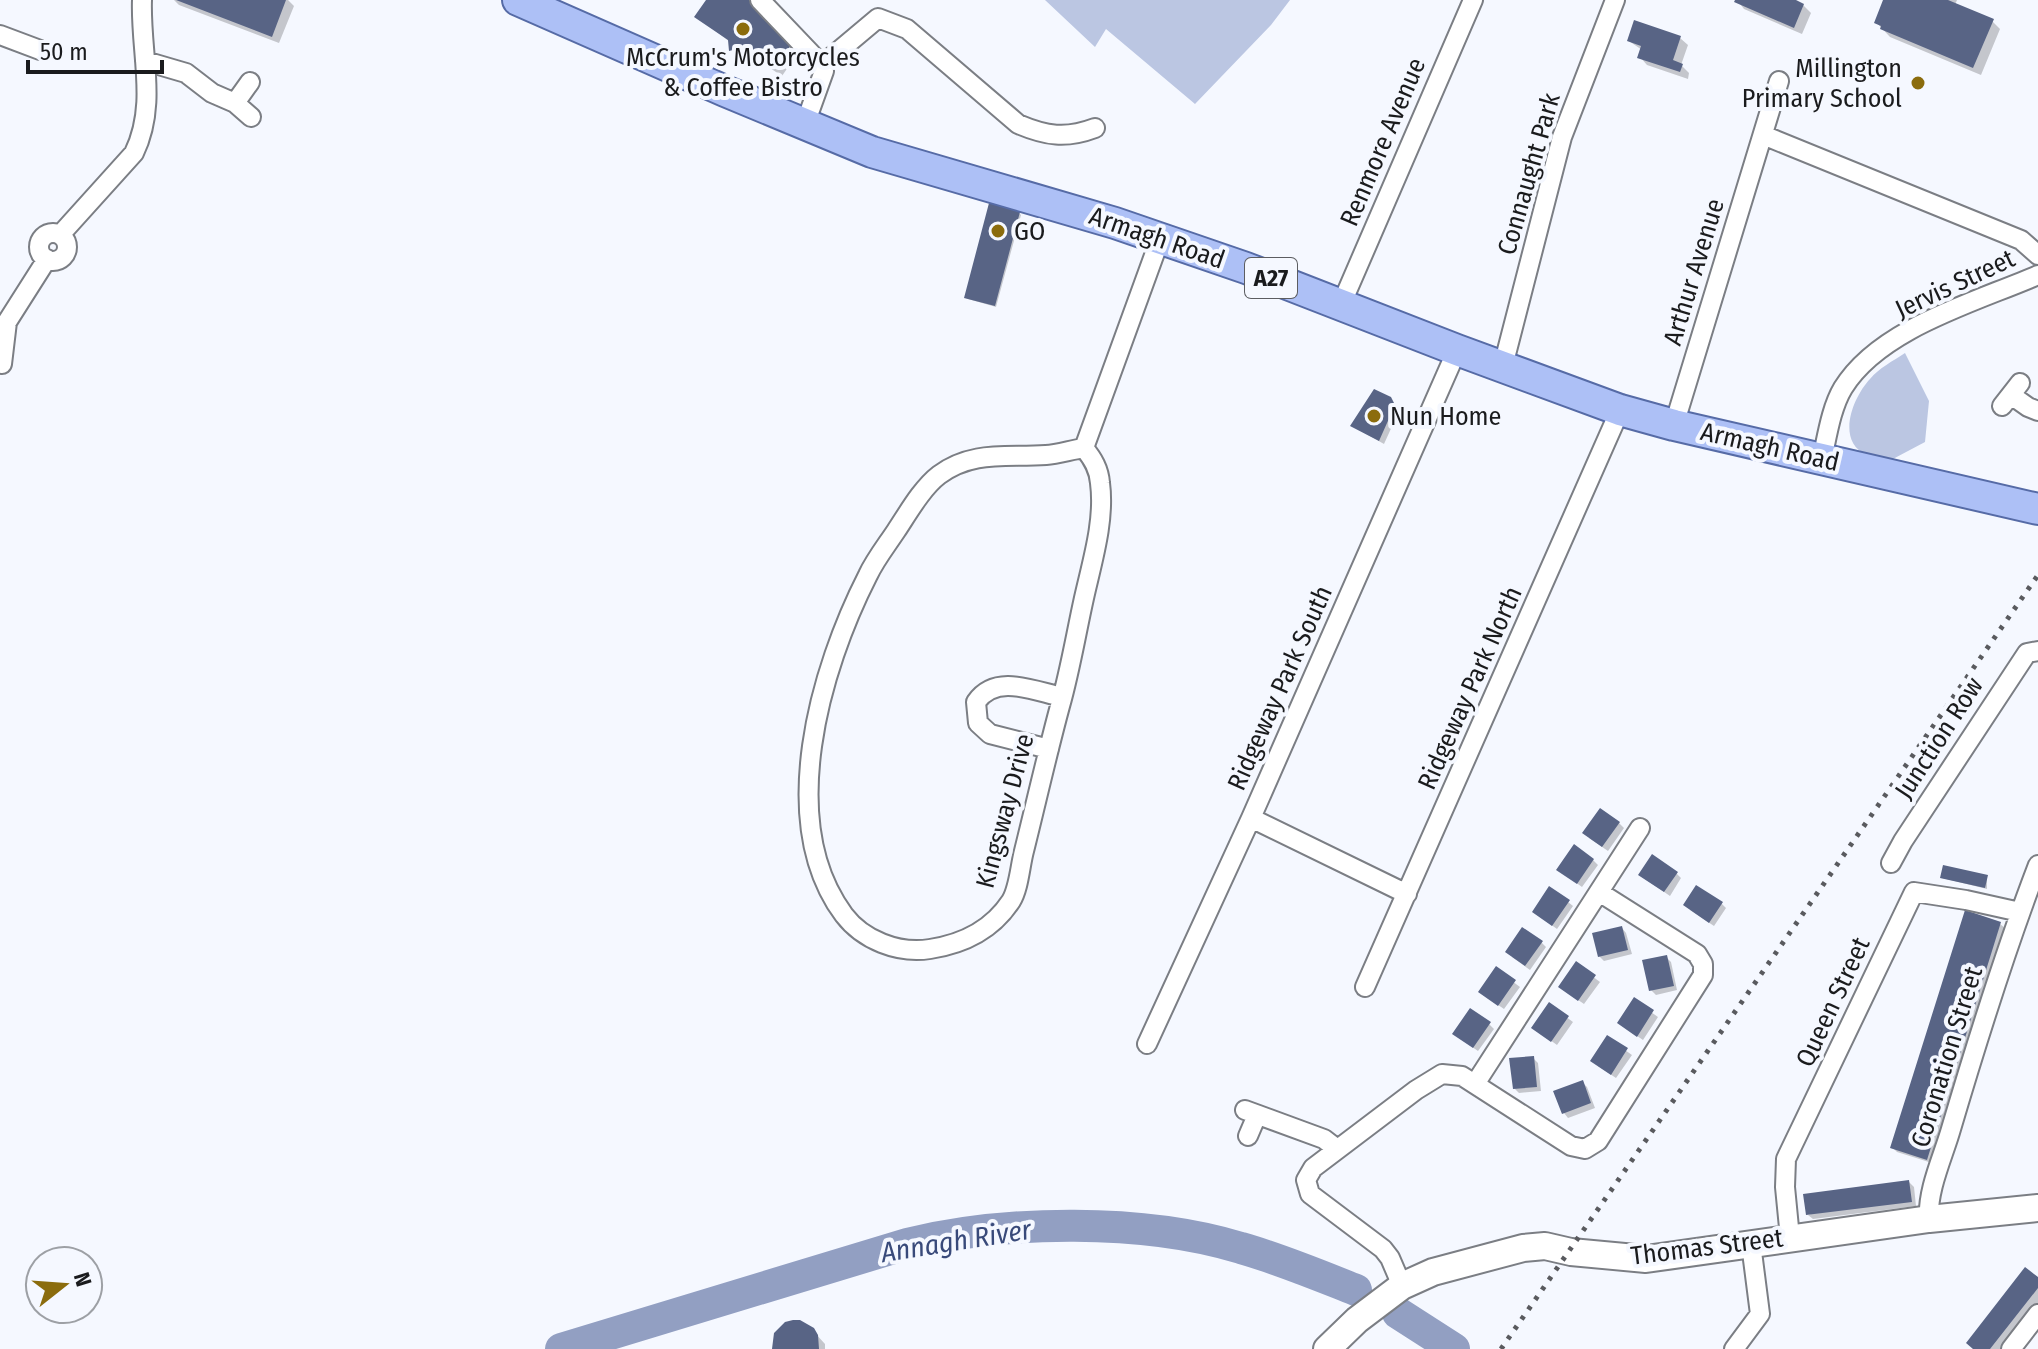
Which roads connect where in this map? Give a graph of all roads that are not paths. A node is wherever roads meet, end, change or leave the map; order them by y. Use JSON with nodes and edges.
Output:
{"nodes":[{"id":1,"x":142,"y":0,"type":"edge"},
{"id":2,"x":518,"y":0,"type":"edge"},
{"id":3,"x":760,"y":0,"type":"edge"},
{"id":4,"x":868,"y":0,"type":"edge"},
{"id":5,"x":1473,"y":0,"type":"edge"},
{"id":6,"x":1615,"y":0,"type":"edge"},
{"id":7,"x":878,"y":18,"type":"junction"},
{"id":8,"x":0,"y":35,"type":"edge"},
{"id":9,"x":40,"y":50,"type":"dead end"},
{"id":10,"x":145,"y":61,"type":"junction"},
{"id":11,"x":822,"y":65,"type":"junction"},
{"id":12,"x":1779,"y":81,"type":"dead end"},
{"id":13,"x":250,"y":82,"type":"dead end"},
{"id":14,"x":235,"y":103,"type":"junction"},
{"id":15,"x":251,"y":117,"type":"dead end"},
{"id":16,"x":805,"y":124,"type":"junction"},
{"id":17,"x":1095,"y":128,"type":"dead end"},
{"id":18,"x":1763,"y":135,"type":"junction"},
{"id":19,"x":1160,"y":239,"type":"junction"},
{"id":20,"x":2038,"y":255,"type":"edge"},
{"id":21,"x":2038,"y":275,"type":"edge"},
{"id":22,"x":1341,"y":305,"type":"junction"},
{"id":23,"x":4,"y":320,"type":"edge"},
{"id":24,"x":1457,"y":350,"type":"junction"},
{"id":25,"x":2,"y":364,"type":"edge"},
{"id":26,"x":1503,"y":366,"type":"junction"},
{"id":27,"x":2011,"y":395,"type":"dead end"},
{"id":28,"x":1620,"y":410,"type":"junction"},
{"id":29,"x":2038,"y":411,"type":"edge"},
{"id":30,"x":1674,"y":425,"type":"junction"},
{"id":31,"x":1084,"y":448,"type":"junction"},
{"id":32,"x":1822,"y":459,"type":"junction"},
{"id":33,"x":2038,"y":509,"type":"edge"},
{"id":34,"x":2038,"y":651,"type":"edge"},
{"id":35,"x":1062,"y":697,"type":"junction"},
{"id":36,"x":1049,"y":749,"type":"junction"},
{"id":37,"x":1251,"y":818,"type":"junction"},
{"id":38,"x":1640,"y":828,"type":"dead end"},
{"id":39,"x":1891,"y":863,"type":"dead end"},
{"id":40,"x":2038,"y":865,"type":"edge"},
{"id":41,"x":1599,"y":892,"type":"junction"},
{"id":42,"x":1407,"y":894,"type":"junction"},
{"id":43,"x":2020,"y":912,"type":"junction"},
{"id":44,"x":1365,"y":987,"type":"dead end"},
{"id":45,"x":1147,"y":1044,"type":"dead end"},
{"id":46,"x":1475,"y":1084,"type":"junction"},
{"id":47,"x":1248,"y":1136,"type":"dead end"},
{"id":48,"x":1337,"y":1149,"type":"junction"},
{"id":49,"x":2038,"y":1208,"type":"edge"},
{"id":50,"x":1929,"y":1219,"type":"junction"},
{"id":51,"x":1790,"y":1238,"type":"junction"},
{"id":52,"x":1751,"y":1244,"type":"junction"},
{"id":53,"x":1393,"y":1291,"type":"junction"},
{"id":54,"x":2038,"y":1314,"type":"edge"},
{"id":55,"x":1327,"y":1349,"type":"edge"},
{"id":56,"x":1734,"y":1349,"type":"edge"},
{"id":57,"x":2011,"y":1349,"type":"edge"}],
"edges":[{"from":1,"to":10,"type":"street"},
{"from":2,"to":16,"type":"main road","name":"Armagh Road","number":"A27"},
{"from":3,"to":11,"type":"street"},
{"from":4,"to":7,"type":"street"},
{"from":5,"to":22,"type":"street","name":"Renmore Avenue"},
{"from":6,"to":26,"type":"street","name":"Connaught Park"},
{"from":7,"to":11,"type":"street"},
{"from":7,"to":17,"type":"street"},
{"from":8,"to":9,"type":"street"},
{"from":10,"to":14,"type":"street"},
{"from":10,"to":23,"type":"street"},
{"from":11,"to":16,"type":"street"},
{"from":12,"to":18,"type":"street","name":"Arthur Avenue"},
{"from":13,"to":14,"type":"street"},
{"from":14,"to":15,"type":"street"},
{"from":16,"to":19,"type":"main road","name":"Armagh Road","number":"A27"},
{"from":18,"to":20,"type":"street"},
{"from":18,"to":30,"type":"street","name":"Arthur Avenue"},
{"from":19,"to":22,"type":"main road","name":"Armagh Road","number":"A27"},
{"from":19,"to":31,"type":"street"},
{"from":21,"to":32,"type":"street","name":"Jervis Street"},
{"from":22,"to":24,"type":"main road","name":"Armagh Road","number":"A27"},
{"from":23,"to":25,"type":"street"},
{"from":24,"to":26,"type":"main road","name":"Armagh Road","number":"A27"},
{"from":24,"to":37,"type":"street","name":"Ridgeway Park South"},
{"from":26,"to":28,"type":"main road","name":"Armagh Road","number":"A27"},
{"from":27,"to":29,"type":"street"},
{"from":28,"to":30,"type":"main road","name":"Armagh Road","number":"A27"},
{"from":28,"to":42,"type":"street","name":"Ridgeway Park North"},
{"from":30,"to":32,"type":"main road","name":"Armagh Road","number":"A27"},
{"from":31,"to":35,"type":"street","name":"Kingsway Drive"},
{"from":31,"to":36,"type":"street","name":"Kingsway Drive"},
{"from":32,"to":33,"type":"main road","name":"Armagh Road","number":"A27"},
{"from":34,"to":39,"type":"street","name":"Junction Row"},
{"from":35,"to":36,"type":"street","name":"Kingsway Drive"},
{"from":35,"to":36,"type":"street"},
{"from":37,"to":42,"type":"street"},
{"from":37,"to":45,"type":"street","name":"Ridgeway Park South"},
{"from":38,"to":41,"type":"street"},
{"from":40,"to":43,"type":"street","name":"Coronation Street"},
{"from":41,"to":46,"type":"street"},
{"from":41,"to":46,"type":"street"},
{"from":42,"to":44,"type":"street","name":"Ridgeway Park North"},
{"from":43,"to":50,"type":"street","name":"Coronation Street"},
{"from":43,"to":51,"type":"street","name":"Queen Street"},
{"from":46,"to":48,"type":"street"},
{"from":47,"to":48,"type":"street"},
{"from":48,"to":53,"type":"street"},
{"from":49,"to":50,"type":"main road","name":"Thomas Street"},
{"from":50,"to":51,"type":"main road","name":"Thomas Street"},
{"from":51,"to":52,"type":"main road","name":"Thomas Street"},
{"from":52,"to":53,"type":"main road","name":"Thomas Street"},
{"from":52,"to":56,"type":"street"},
{"from":53,"to":55,"type":"main road","name":"Thomas Street"},
{"from":54,"to":57,"type":"street"}]}
